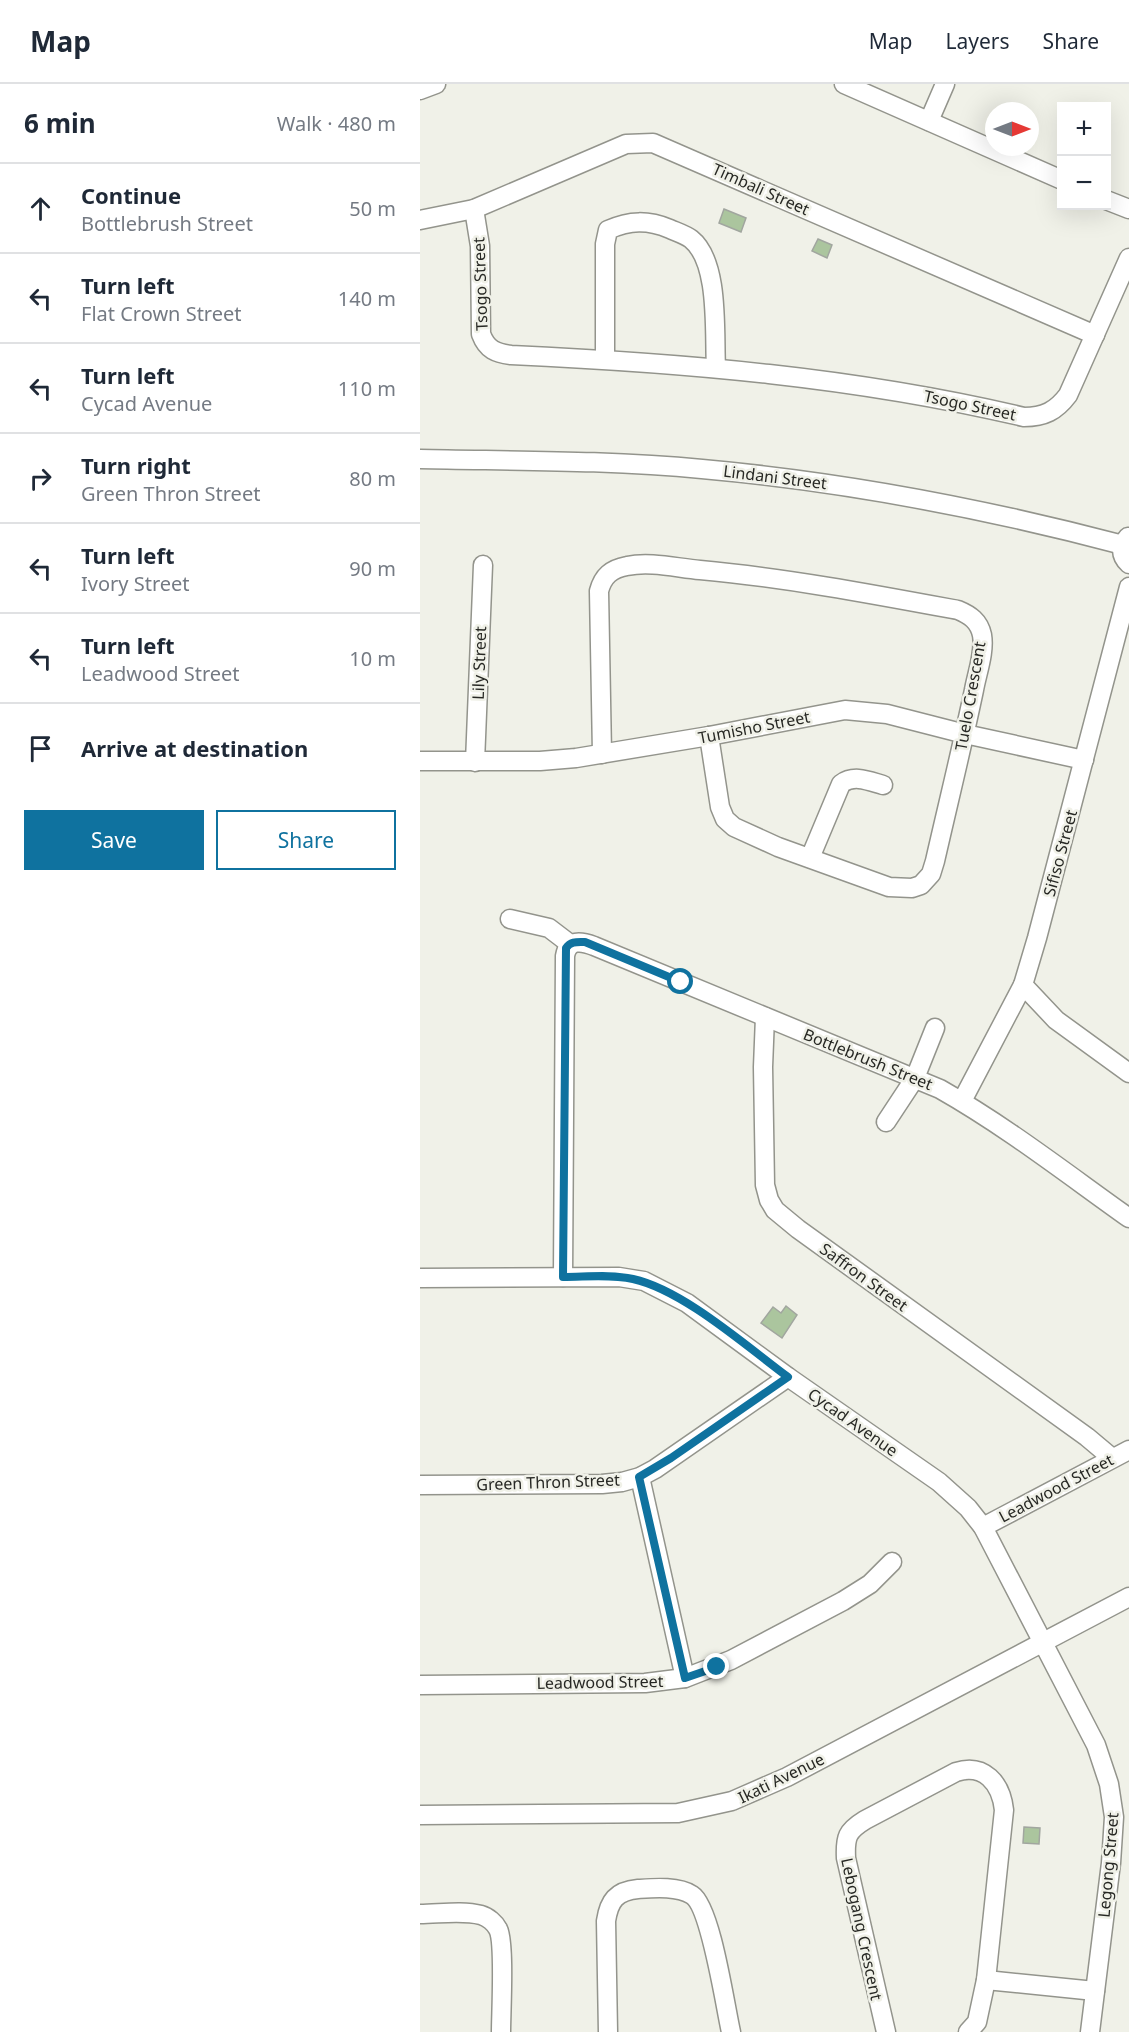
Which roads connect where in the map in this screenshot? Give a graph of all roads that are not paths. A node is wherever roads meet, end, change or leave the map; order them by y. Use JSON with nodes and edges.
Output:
{"nodes":[{"id":1,"x":436,"y":84,"type":"edge"},
{"id":2,"x":844,"y":84,"type":"edge"},
{"id":3,"x":945,"y":84,"type":"edge"},
{"id":4,"x":420,"y":90,"type":"edge"},
{"id":5,"x":929,"y":121,"type":"junction"},
{"id":6,"x":1057,"y":178,"type":"edge"},
{"id":7,"x":1111,"y":202,"type":"edge"},
{"id":8,"x":474,"y":209,"type":"junction"},
{"id":9,"x":1129,"y":209,"type":"edge"},
{"id":10,"x":420,"y":220,"type":"edge"},
{"id":11,"x":1129,"y":258,"type":"edge"},
{"id":12,"x":1095,"y":335,"type":"junction"},
{"id":13,"x":605,"y":359,"type":"junction"},
{"id":14,"x":716,"y":368,"type":"junction"},
{"id":15,"x":420,"y":459,"type":"edge"},
{"id":16,"x":1126,"y":541,"type":"edge"},
{"id":17,"x":1129,"y":564,"type":"edge"},
{"id":18,"x":483,"y":565,"type":"dead end"},
{"id":19,"x":1129,"y":587,"type":"edge"},
{"id":20,"x":965,"y":734,"type":"junction"},
{"id":21,"x":709,"y":736,"type":"junction"},
{"id":22,"x":602,"y":754,"type":"junction"},
{"id":23,"x":1084,"y":760,"type":"junction"},
{"id":24,"x":420,"y":762,"type":"edge"},
{"id":25,"x":475,"y":762,"type":"junction"},
{"id":26,"x":883,"y":785,"type":"dead end"},
{"id":27,"x":810,"y":858,"type":"junction"},
{"id":28,"x":510,"y":919,"type":"dead end"},
{"id":29,"x":577,"y":943,"type":"junction"},
{"id":30,"x":1023,"y":985,"type":"junction"},
{"id":31,"x":765,"y":1017,"type":"junction"},
{"id":32,"x":935,"y":1028,"type":"dead end"},
{"id":33,"x":1129,"y":1073,"type":"edge"},
{"id":34,"x":915,"y":1078,"type":"junction"},
{"id":35,"x":962,"y":1101,"type":"junction"},
{"id":36,"x":886,"y":1122,"type":"dead end"},
{"id":37,"x":1129,"y":1218,"type":"edge"},
{"id":38,"x":563,"y":1277,"type":"junction"},
{"id":39,"x":420,"y":1278,"type":"edge"},
{"id":40,"x":788,"y":1377,"type":"junction"},
{"id":41,"x":1129,"y":1450,"type":"edge"},
{"id":42,"x":1112,"y":1458,"type":"junction"},
{"id":43,"x":639,"y":1477,"type":"junction"},
{"id":44,"x":420,"y":1485,"type":"edge"},
{"id":45,"x":983,"y":1527,"type":"junction"},
{"id":46,"x":892,"y":1562,"type":"dead end"},
{"id":47,"x":1129,"y":1597,"type":"edge"},
{"id":48,"x":1043,"y":1641,"type":"junction"},
{"id":49,"x":685,"y":1678,"type":"junction"},
{"id":50,"x":420,"y":1684,"type":"edge"},
{"id":51,"x":420,"y":1815,"type":"edge"},
{"id":52,"x":420,"y":1914,"type":"edge"},
{"id":53,"x":986,"y":1980,"type":"junction"},
{"id":54,"x":1095,"y":1991,"type":"junction"},
{"id":55,"x":501,"y":2032,"type":"edge"},
{"id":56,"x":608,"y":2032,"type":"edge"},
{"id":57,"x":731,"y":2032,"type":"edge"},
{"id":58,"x":886,"y":2032,"type":"edge"},
{"id":59,"x":968,"y":2032,"type":"edge"},
{"id":60,"x":1090,"y":2032,"type":"edge"}],
"edges":[{"from":1,"to":4,"type":"street"},
{"from":2,"to":5,"type":"street"},
{"from":3,"to":5,"type":"street"},
{"from":5,"to":6,"type":"street"},
{"from":7,"to":9,"type":"street"},
{"from":8,"to":10,"type":"street","name":"Timbali Street"},
{"from":8,"to":12,"type":"street","name":"Timbali Street"},
{"from":8,"to":13,"type":"street","name":"Tsogo Street"},
{"from":11,"to":12,"type":"street","name":"Tsogo Street"},
{"from":12,"to":14,"type":"street","name":"Tsogo Street"},
{"from":13,"to":14,"type":"street","name":"Tsogo Street"},
{"from":13,"to":14,"type":"street"},
{"from":15,"to":16,"type":"street","name":"Lindani Street"},
{"from":16,"to":17,"type":"street"},
{"from":18,"to":25,"type":"street","name":"Lily Street"},
{"from":19,"to":23,"type":"street","name":"Sifiso Street"},
{"from":20,"to":21,"type":"street","name":"Tumisho Street"},
{"from":20,"to":22,"type":"street","name":"Tuelo Crescent"},
{"from":20,"to":23,"type":"street","name":"Tumisho Street"},
{"from":20,"to":27,"type":"street","name":"Tuelo Crescent"},
{"from":21,"to":22,"type":"street","name":"Tumisho Street"},
{"from":21,"to":27,"type":"street","name":"Tuelo Crescent"},
{"from":22,"to":25,"type":"street","name":"Tumisho Street"},
{"from":23,"to":30,"type":"street","name":"Sifiso Street"},
{"from":24,"to":25,"type":"street","name":"Tumisho Street"},
{"from":26,"to":27,"type":"street"},
{"from":28,"to":29,"type":"street","name":"Bottlebrush Street"},
{"from":29,"to":31,"type":"street","name":"Bottlebrush Street"},
{"from":29,"to":38,"type":"street"},
{"from":30,"to":33,"type":"street"},
{"from":30,"to":35,"type":"street","name":"Sifiso Street"},
{"from":31,"to":34,"type":"street","name":"Bottlebrush Street"},
{"from":31,"to":42,"type":"street","name":"Saffron Street"},
{"from":32,"to":34,"type":"street"},
{"from":34,"to":35,"type":"street","name":"Bottlebrush Street"},
{"from":34,"to":36,"type":"street"},
{"from":35,"to":37,"type":"street","name":"Bottlebrush Street"},
{"from":38,"to":39,"type":"street","name":"Cycad Avenue"},
{"from":38,"to":40,"type":"street","name":"Cycad Avenue"},
{"from":40,"to":43,"type":"street","name":"Green Thron Street"},
{"from":40,"to":45,"type":"street","name":"Cycad Avenue"},
{"from":41,"to":42,"type":"street","name":"Leadwood Street"},
{"from":42,"to":45,"type":"street","name":"Leadwood Street"},
{"from":43,"to":44,"type":"street","name":"Green Thron Street"},
{"from":43,"to":49,"type":"street"},
{"from":45,"to":48,"type":"street","name":"Cycad Avenue"},
{"from":46,"to":49,"type":"street","name":"Leadwood Street"},
{"from":47,"to":48,"type":"street","name":"Ikati Avenue"},
{"from":48,"to":51,"type":"street","name":"Ikati Avenue"},
{"from":48,"to":54,"type":"street","name":"Legong Street"},
{"from":49,"to":50,"type":"street","name":"Leadwood Street"},
{"from":52,"to":55,"type":"street"},
{"from":53,"to":54,"type":"street"},
{"from":53,"to":58,"type":"street","name":"Lebogang Crescent"},
{"from":53,"to":59,"type":"street","name":"Lebogang Crescent"},
{"from":54,"to":60,"type":"street","name":"Legong Street"},
{"from":56,"to":57,"type":"street"}]}
